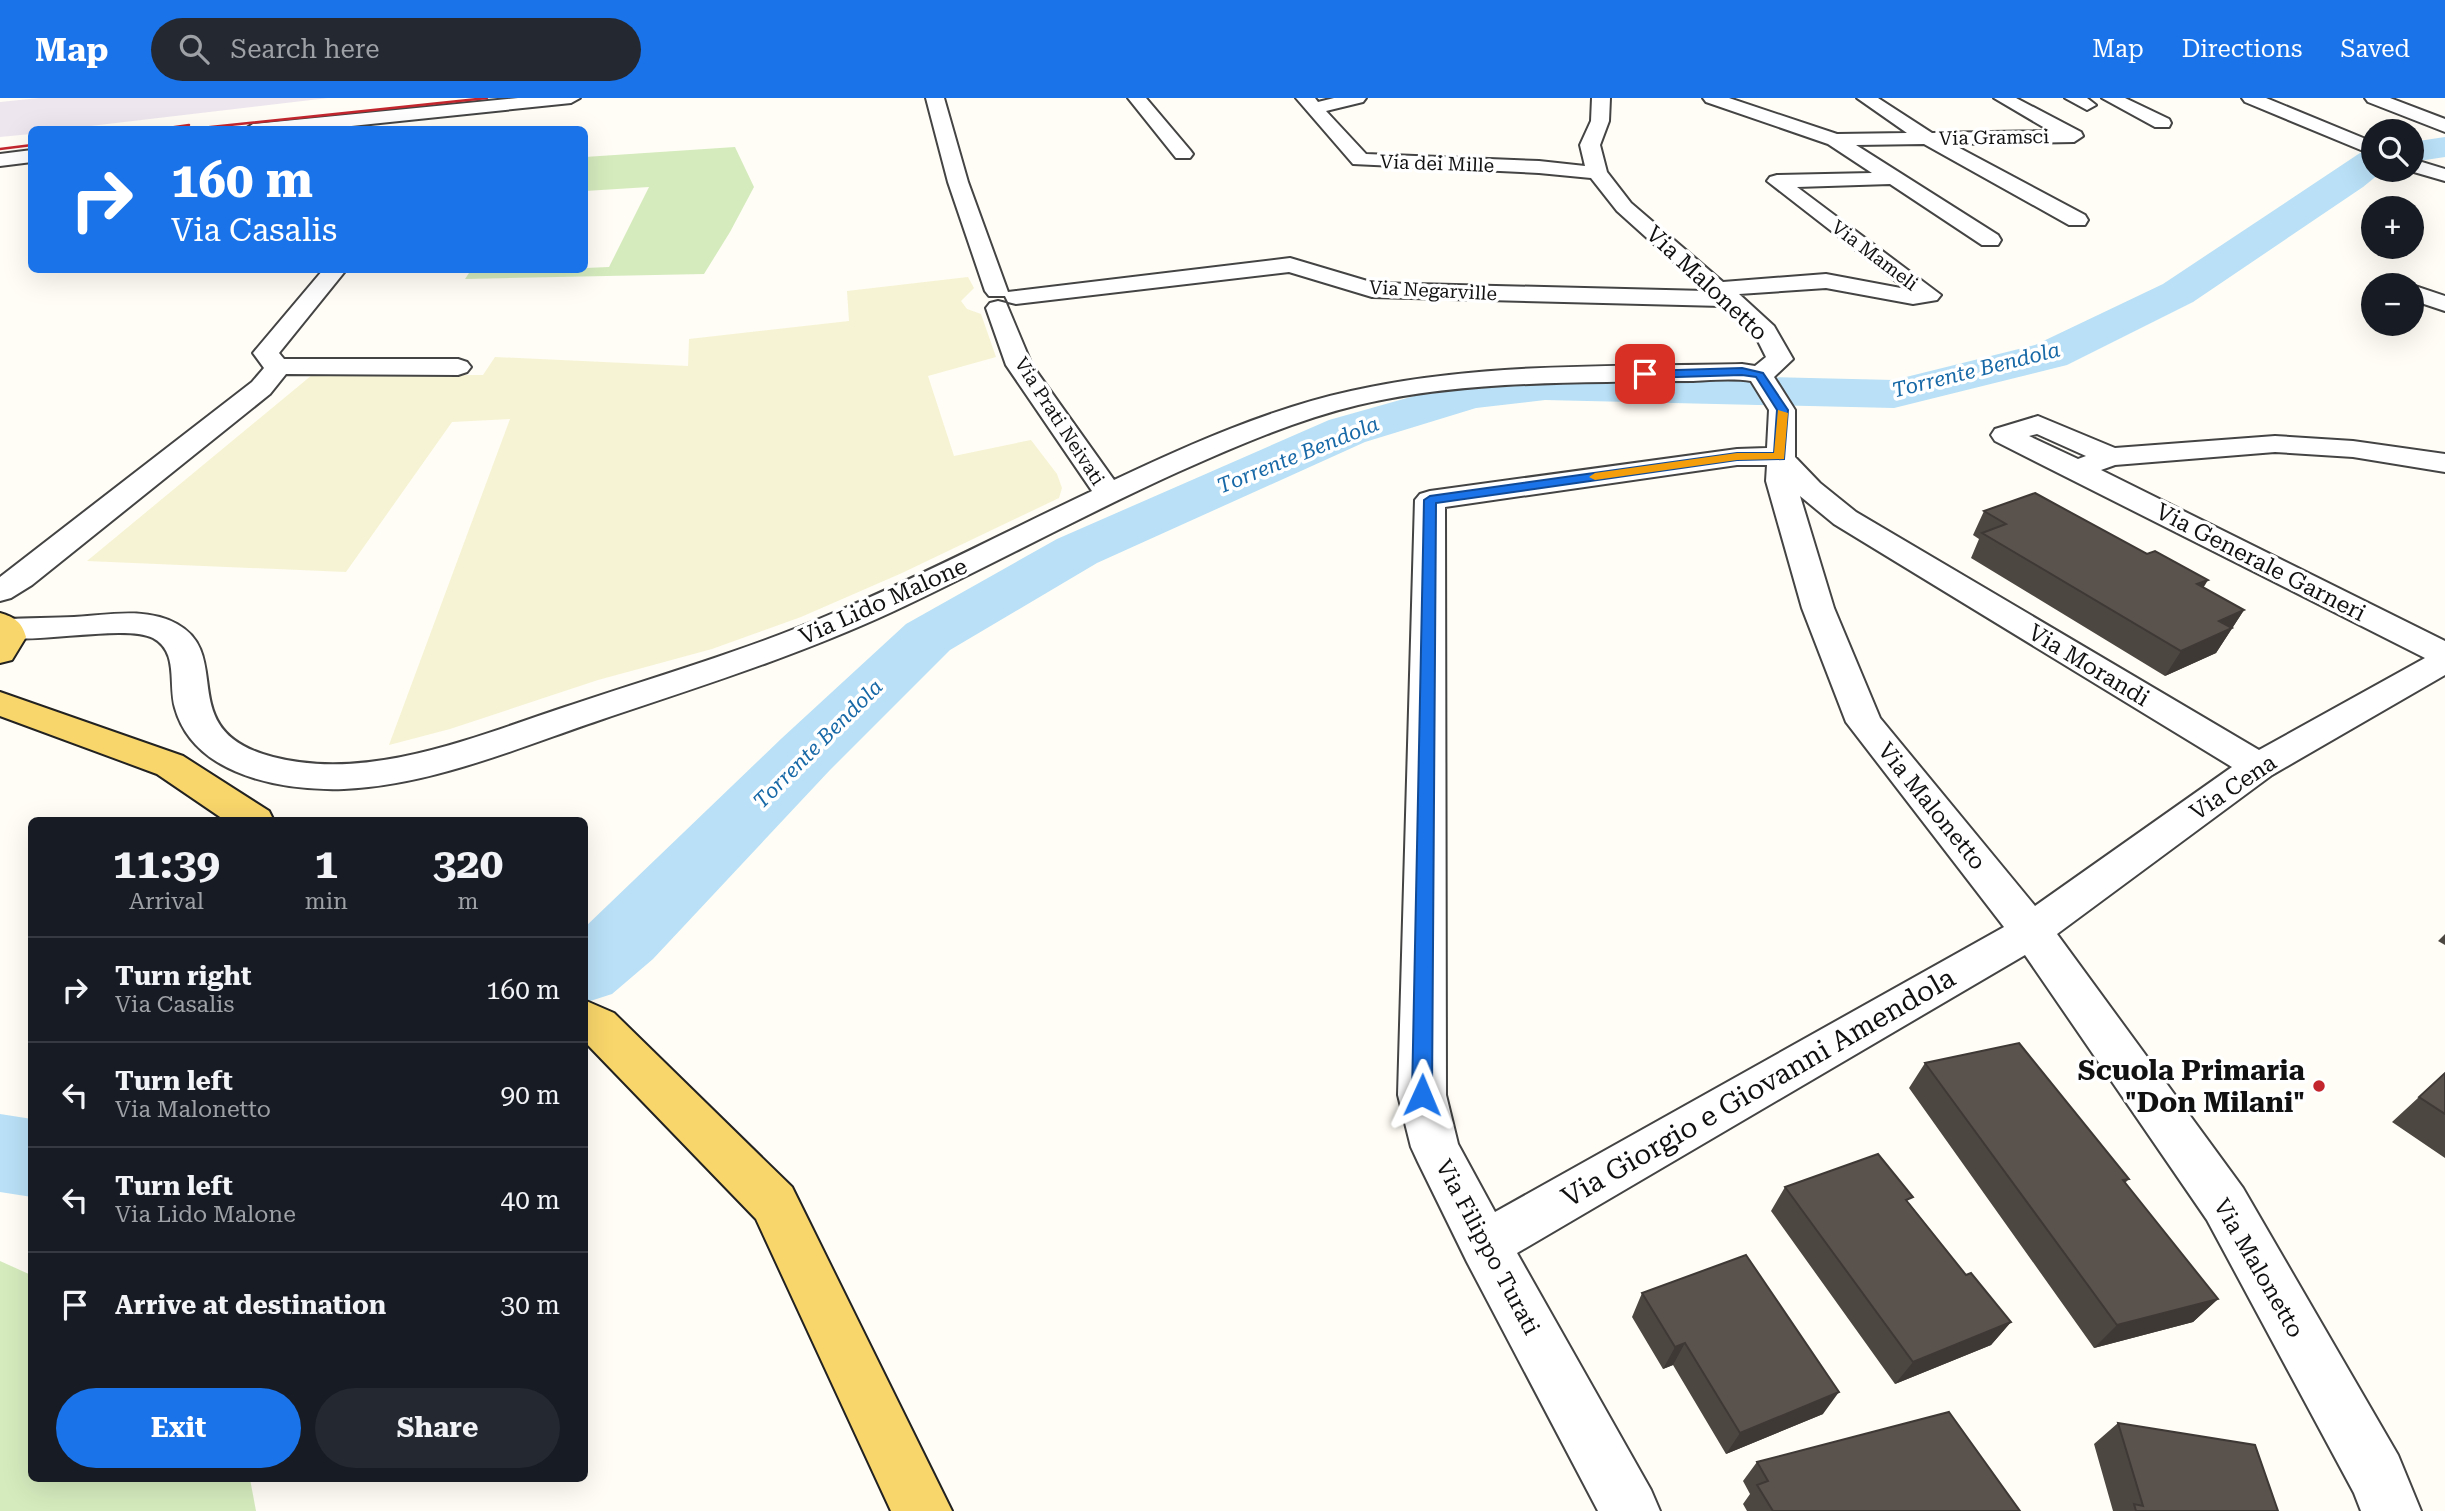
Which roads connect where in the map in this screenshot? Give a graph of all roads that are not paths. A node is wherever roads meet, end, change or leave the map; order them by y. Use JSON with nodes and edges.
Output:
{"nodes":[{"id":1,"x":570,"y":98,"type":"edge"},
{"id":2,"x":935,"y":98,"type":"edge"},
{"id":3,"x":1137,"y":98,"type":"edge"},
{"id":4,"x":1357,"y":98,"type":"edge"},
{"id":5,"x":1601,"y":98,"type":"edge"},
{"id":6,"x":1712,"y":98,"type":"edge"},
{"id":7,"x":1866,"y":98,"type":"edge"},
{"id":8,"x":2003,"y":98,"type":"edge"},
{"id":9,"x":2111,"y":98,"type":"edge"},
{"id":10,"x":2251,"y":98,"type":"edge"},
{"id":11,"x":2374,"y":98,"type":"edge"},
{"id":12,"x":1309,"y":103,"type":"edge"},
{"id":13,"x":471,"y":107,"type":"junction"},
{"id":14,"x":2162,"y":123,"type":"dead end"},
{"id":15,"x":291,"y":126,"type":"edge"},
{"id":16,"x":456,"y":126,"type":"edge"},
{"id":17,"x":2445,"y":126,"type":"edge"},
{"id":18,"x":1929,"y":138,"type":"junction"},
{"id":19,"x":1835,"y":140,"type":"junction"},
{"id":20,"x":2361,"y":144,"type":"edge"},
{"id":21,"x":1183,"y":153,"type":"dead end"},
{"id":22,"x":28,"y":156,"type":"edge"},
{"id":23,"x":0,"y":160,"type":"edge"},
{"id":24,"x":2424,"y":169,"type":"edge"},
{"id":25,"x":1597,"y":173,"type":"junction"},
{"id":26,"x":2445,"y":175,"type":"edge"},
{"id":27,"x":1894,"y":178,"type":"junction"},
{"id":28,"x":2077,"y":220,"type":"dead end"},
{"id":29,"x":1990,"y":240,"type":"dead end"},
{"id":30,"x":333,"y":273,"type":"edge"},
{"id":31,"x":1723,"y":294,"type":"junction"},
{"id":32,"x":2424,"y":296,"type":"edge"},
{"id":33,"x":1003,"y":299,"type":"junction"},
{"id":34,"x":2445,"y":304,"type":"edge"},
{"id":35,"x":278,"y":367,"type":"junction"},
{"id":36,"x":458,"y":367,"type":"dead end"},
{"id":37,"x":1762,"y":378,"type":"junction"},
{"id":38,"x":1780,"y":456,"type":"junction"},
{"id":39,"x":2111,"y":457,"type":"junction"},
{"id":40,"x":2445,"y":463,"type":"edge"},
{"id":41,"x":2076,"y":469,"type":"junction"},
{"id":42,"x":1108,"y":494,"type":"junction"},
{"id":43,"x":1799,"y":545,"type":"junction"},
{"id":44,"x":1918,"y":563,"type":"junction"},
{"id":45,"x":11,"y":584,"type":"edge"},
{"id":46,"x":1,"y":634,"type":"edge"},
{"id":47,"x":2445,"y":654,"type":"edge"},
{"id":48,"x":2445,"y":662,"type":"edge"},
{"id":49,"x":0,"y":703,"type":"edge"},
{"id":50,"x":2259,"y":766,"type":"junction"},
{"id":51,"x":249,"y":817,"type":"edge"},
{"id":52,"x":2031,"y":930,"type":"junction"},
{"id":53,"x":588,"y":1020,"type":"edge"},
{"id":54,"x":1485,"y":1245,"type":"junction"},
{"id":55,"x":922,"y":1511,"type":"edge"},
{"id":56,"x":1630,"y":1511,"type":"edge"},
{"id":57,"x":2391,"y":1511,"type":"edge"}],
"edges":[{"from":1,"to":13,"type":"street"},
{"from":2,"to":33,"type":"street","name":"Via Prati Neivati"},
{"from":3,"to":21,"type":"street"},
{"from":4,"to":12,"type":"street"},
{"from":5,"to":25,"type":"street"},
{"from":6,"to":19,"type":"street"},
{"from":7,"to":18,"type":"street"},
{"from":8,"to":18,"type":"street","name":"Via Gramsci"},
{"from":9,"to":14,"type":"street"},
{"from":10,"to":20,"type":"street"},
{"from":11,"to":17,"type":"street"},
{"from":12,"to":25,"type":"street","name":"Via dei Mille"},
{"from":13,"to":15,"type":"street"},
{"from":13,"to":16,"type":"street"},
{"from":18,"to":19,"type":"street","name":"Via Gramsci"},
{"from":18,"to":28,"type":"street"},
{"from":19,"to":27,"type":"street"},
{"from":22,"to":23,"type":"street"},
{"from":24,"to":26,"type":"street"},
{"from":25,"to":31,"type":"street","name":"Via Malonetto"},
{"from":27,"to":29,"type":"street"},
{"from":27,"to":31,"type":"street","name":"Via Mameli"},
{"from":30,"to":35,"type":"street"},
{"from":31,"to":33,"type":"street","name":"Via Negarville"},
{"from":31,"to":37,"type":"street","name":"Via Malonetto"},
{"from":32,"to":34,"type":"street"},
{"from":33,"to":42,"type":"street","name":"Via Prati Neivati"},
{"from":35,"to":36,"type":"street"},
{"from":35,"to":45,"type":"street"},
{"from":37,"to":38,"type":"street","name":"Via Malonetto"},
{"from":37,"to":42,"type":"street","name":"Via Lido Malone"},
{"from":38,"to":43,"type":"street","name":"Via Malonetto"},
{"from":38,"to":44,"type":"street","name":"Via Morandi"},
{"from":38,"to":54,"type":"street","name":"Via Filippo Turati"},
{"from":39,"to":40,"type":"street"},
{"from":39,"to":41,"type":"street"},
{"from":39,"to":41,"type":"street","name":"Via Generale Garneri"},
{"from":41,"to":47,"type":"street","name":"Via Generale Garneri"},
{"from":42,"to":46,"type":"street","name":"Via Lido Malone"},
{"from":43,"to":44,"type":"street","name":"Via Morandi"},
{"from":43,"to":52,"type":"street","name":"Via Malonetto"},
{"from":44,"to":50,"type":"street","name":"Via Morandi"},
{"from":45,"to":46,"type":"street"},
{"from":48,"to":50,"type":"street","name":"Via Cena"},
{"from":49,"to":51,"type":"main road"},
{"from":50,"to":52,"type":"street","name":"Via Cena"},
{"from":52,"to":54,"type":"street","name":"Via Giorgio e Giovanni Amendola"},
{"from":52,"to":57,"type":"street","name":"Via Malonetto"},
{"from":53,"to":55,"type":"main road"},
{"from":54,"to":56,"type":"street","name":"Via Filippo Turati"}]}
